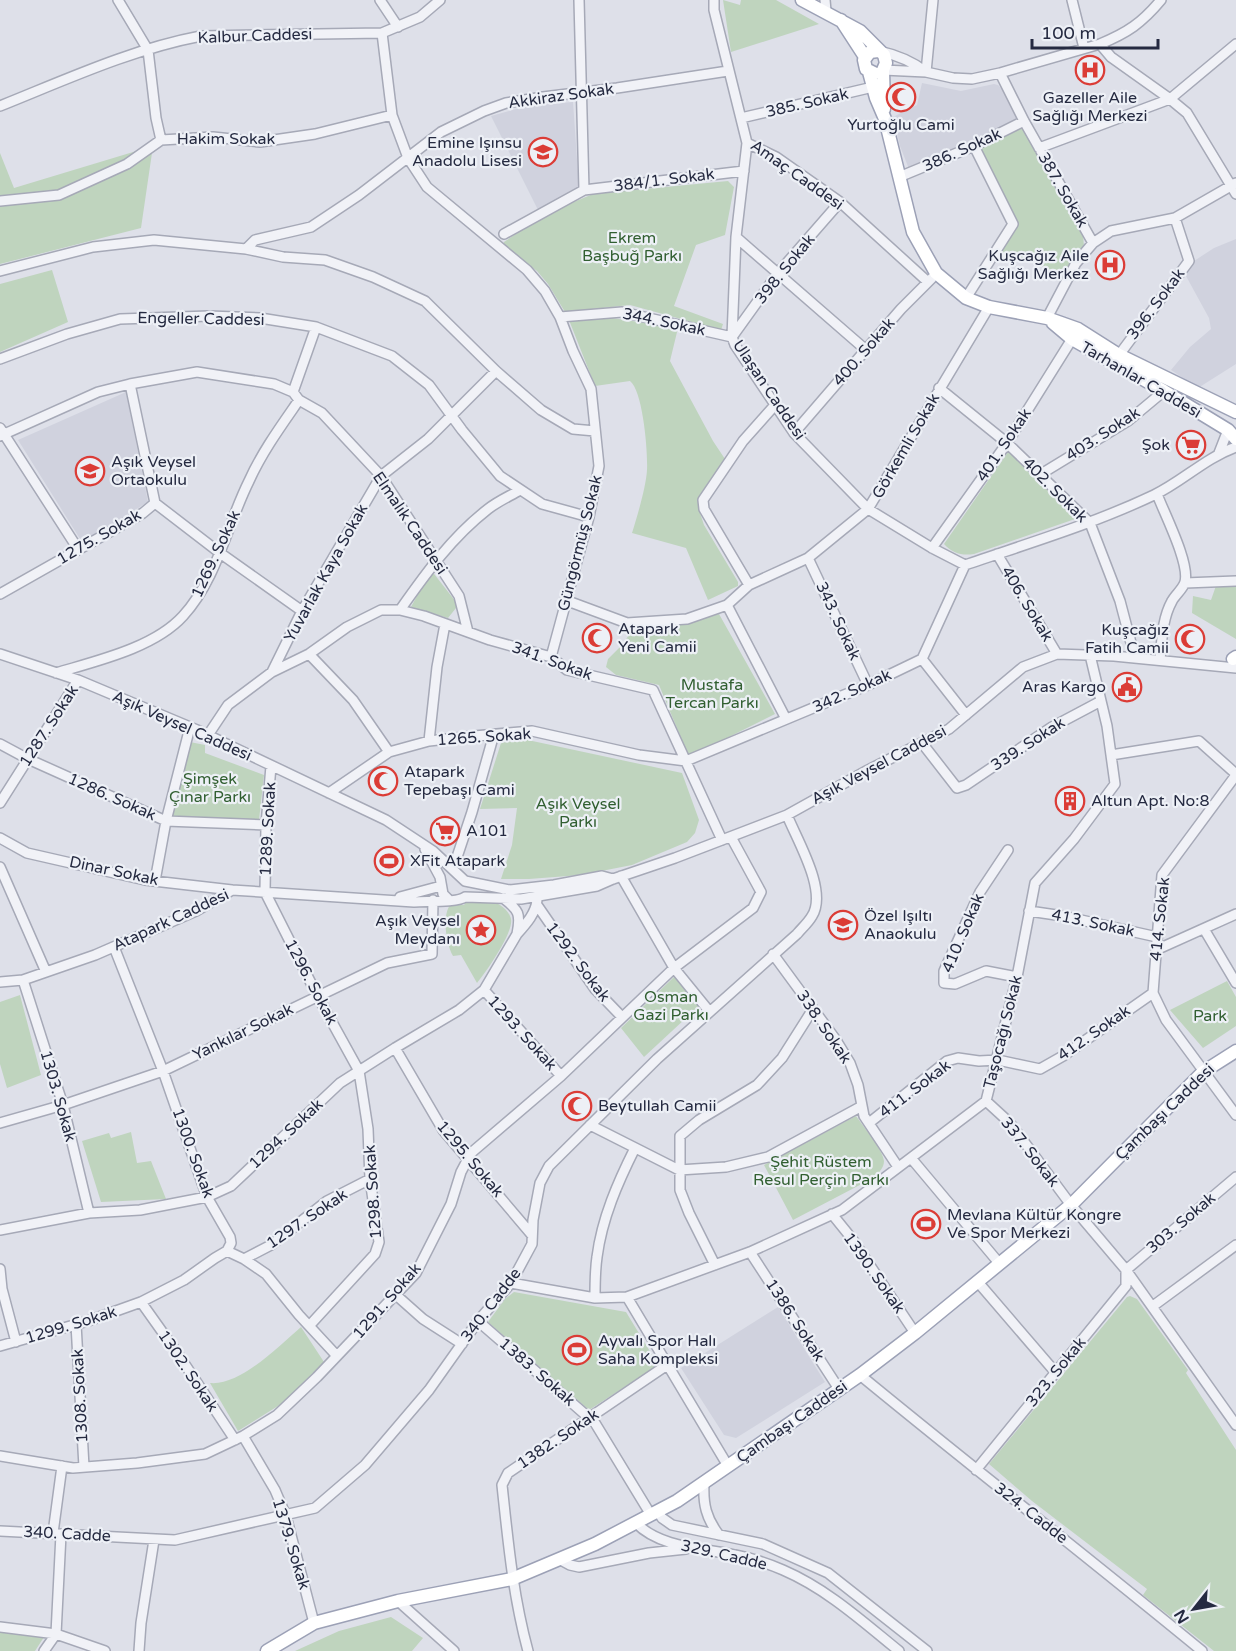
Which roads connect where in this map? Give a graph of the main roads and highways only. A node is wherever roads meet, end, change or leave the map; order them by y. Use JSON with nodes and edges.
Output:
{"nodes":[{"id":1,"x":802,"y":0,"type":"edge"},
{"id":2,"x":826,"y":6,"type":"edge"},
{"id":3,"x":840,"y":19,"type":"junction"},
{"id":4,"x":878,"y":51,"type":"junction"},
{"id":5,"x":865,"y":57,"type":"junction"},
{"id":6,"x":883,"y":70,"type":"junction"},
{"id":7,"x":869,"y":72,"type":"junction"},
{"id":8,"x":885,"y":119,"type":"junction"},
{"id":9,"x":1047,"y":318,"type":"junction"},
{"id":10,"x":1236,"y":412,"type":"edge"},
{"id":11,"x":1233,"y":430,"type":"edge"},
{"id":12,"x":1236,"y":1051,"type":"edge"},
{"id":13,"x":267,"y":1651,"type":"edge"}],
"edges":[{"from":1,"to":2,"type":"main road"},
{"from":2,"to":3,"type":"main road"},
{"from":3,"to":4,"type":"main road"},
{"from":3,"to":5,"type":"main road"},
{"from":4,"to":5,"type":"main road"},
{"from":4,"to":6,"type":"main road"},
{"from":5,"to":7,"type":"main road"},
{"from":6,"to":7,"type":"main road"},
{"from":6,"to":8,"type":"main road","name":"Tarhanlar Caddesi"},
{"from":7,"to":8,"type":"main road","name":"Tarhanlar Caddesi"},
{"from":8,"to":9,"type":"main road","name":"Tarhanlar Caddesi"},
{"from":9,"to":10,"type":"main road","name":"Tarhanlar Caddesi"},
{"from":9,"to":11,"type":"main road","name":"Tarhanlar Caddesi"},
{"from":12,"to":13,"type":"main road","name":"Çambaşı Caddesi"}]}
